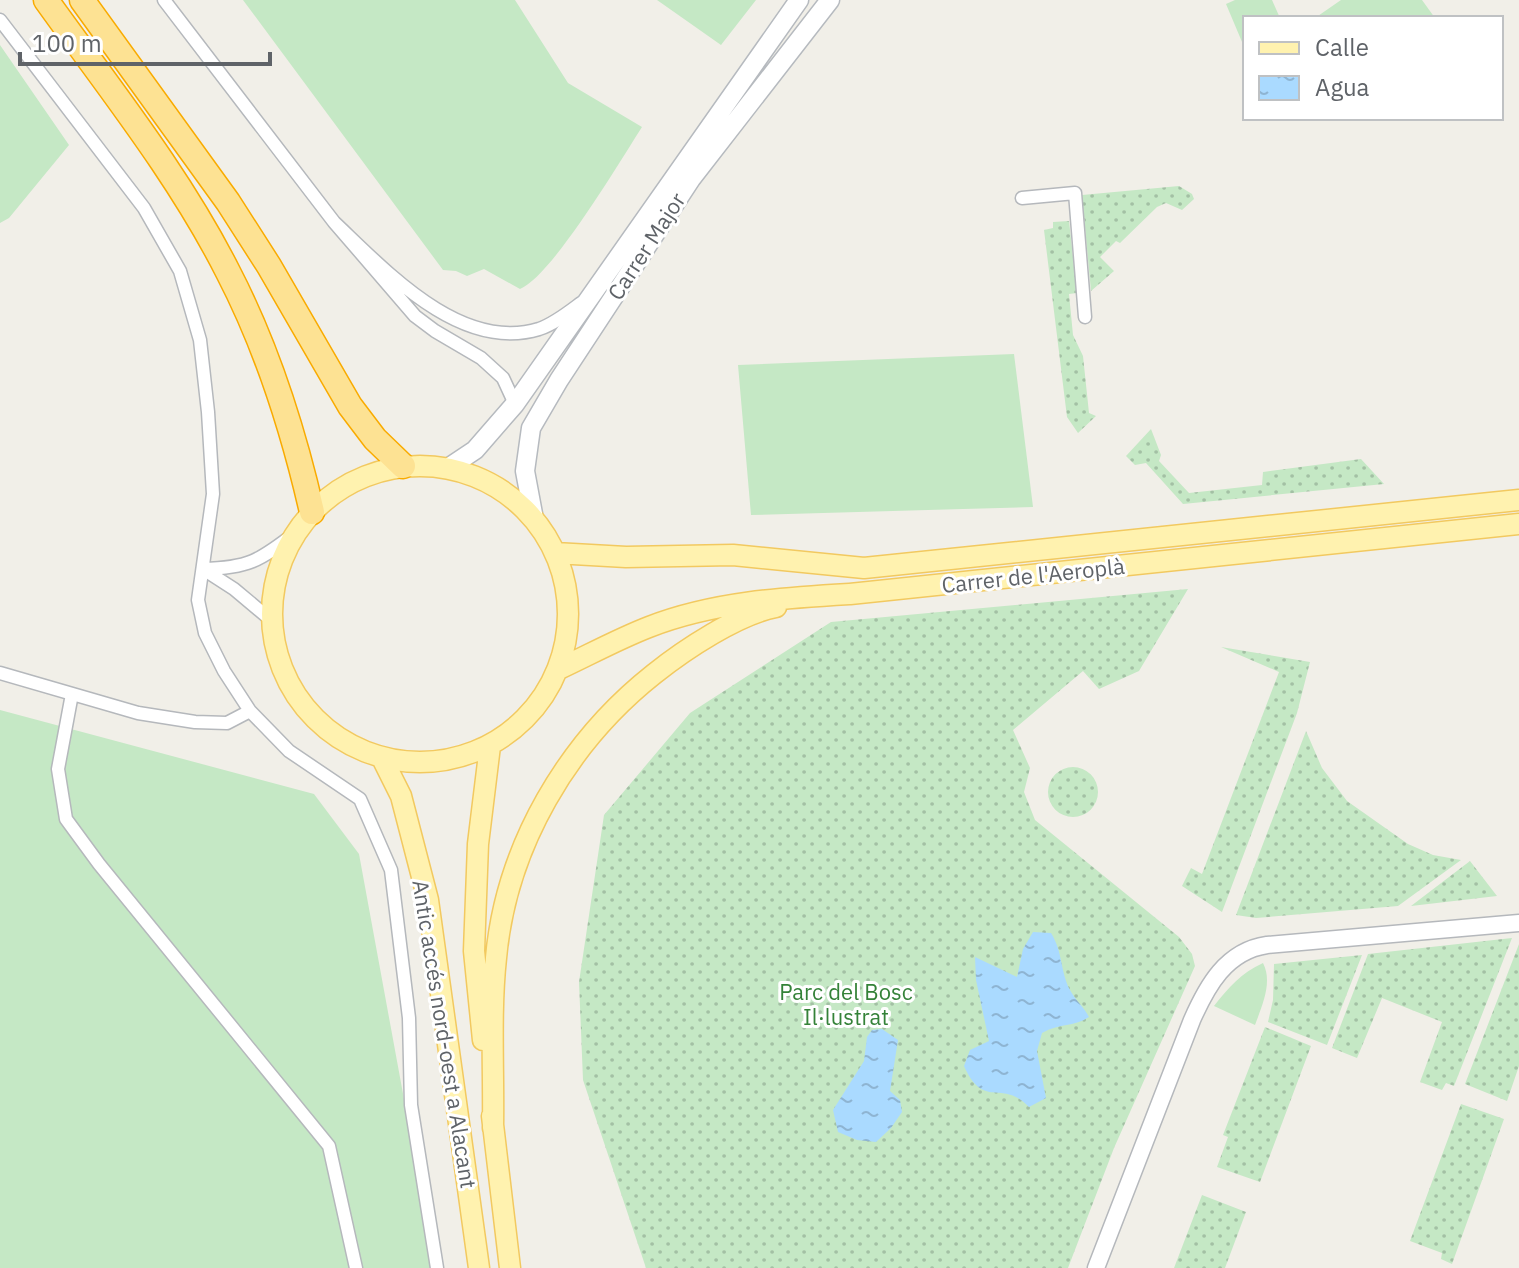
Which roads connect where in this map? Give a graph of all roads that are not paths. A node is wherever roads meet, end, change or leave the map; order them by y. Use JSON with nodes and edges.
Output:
{"nodes":[{"id":1,"x":46,"y":0,"type":"edge"},
{"id":2,"x":82,"y":0,"type":"edge"},
{"id":3,"x":164,"y":0,"type":"edge"},
{"id":4,"x":799,"y":0,"type":"edge"},
{"id":5,"x":830,"y":0,"type":"edge"},
{"id":6,"x":0,"y":20,"type":"edge"},
{"id":7,"x":1022,"y":198,"type":"dead end"},
{"id":8,"x":334,"y":222,"type":"junction"},
{"id":9,"x":587,"y":299,"type":"junction"},
{"id":10,"x":1085,"y":317,"type":"dead end"},
{"id":11,"x":515,"y":404,"type":"junction"},
{"id":12,"x":403,"y":466,"type":"junction"},
{"id":13,"x":448,"y":468,"type":"junction"},
{"id":14,"x":1519,"y":500,"type":"edge"},
{"id":15,"x":312,"y":512,"type":"junction"},
{"id":16,"x":534,"y":519,"type":"junction"},
{"id":17,"x":1519,"y":524,"type":"edge"},
{"id":18,"x":294,"y":534,"type":"junction"},
{"id":19,"x":555,"y":553,"type":"junction"},
{"id":20,"x":203,"y":569,"type":"junction"},
{"id":21,"x":850,"y":594,"type":"junction"},
{"id":22,"x":271,"y":620,"type":"junction"},
{"id":23,"x":559,"y":669,"type":"junction"},
{"id":24,"x":0,"y":673,"type":"edge"},
{"id":25,"x":72,"y":694,"type":"junction"},
{"id":26,"x":250,"y":711,"type":"junction"},
{"id":27,"x":490,"y":746,"type":"junction"},
{"id":28,"x":382,"y":758,"type":"junction"},
{"id":29,"x":1519,"y":923,"type":"edge"},
{"id":30,"x":493,"y":1128,"type":"junction"},
{"id":31,"x":356,"y":1268,"type":"edge"},
{"id":32,"x":437,"y":1268,"type":"edge"},
{"id":33,"x":479,"y":1268,"type":"edge"},
{"id":34,"x":510,"y":1268,"type":"edge"},
{"id":35,"x":1096,"y":1268,"type":"edge"}],
"edges":[{"from":1,"to":15,"type":"highway"},
{"from":2,"to":12,"type":"highway"},
{"from":3,"to":8,"type":"street"},
{"from":4,"to":9,"type":"main road","name":"Carrer Major"},
{"from":5,"to":16,"type":"main road","name":"Carrer Major"},
{"from":6,"to":20,"type":"street"},
{"from":7,"to":10,"type":"street"},
{"from":8,"to":9,"type":"street"},
{"from":8,"to":11,"type":"street"},
{"from":9,"to":11,"type":"main road","name":"Carrer Major"},
{"from":11,"to":13,"type":"main road","name":"Carrer Major"},
{"from":12,"to":13,"type":"main road"},
{"from":12,"to":15,"type":"main road"},
{"from":13,"to":16,"type":"main road"},
{"from":14,"to":19,"type":"main road","name":"Carrer de l'Aeroplà"},
{"from":15,"to":18,"type":"main road"},
{"from":16,"to":19,"type":"main road"},
{"from":17,"to":21,"type":"main road","name":"Carrer de l'Aeroplà"},
{"from":18,"to":20,"type":"street"},
{"from":18,"to":22,"type":"main road"},
{"from":19,"to":23,"type":"main road"},
{"from":20,"to":22,"type":"street"},
{"from":20,"to":26,"type":"street"},
{"from":21,"to":23,"type":"main road","name":"Carrer de l'Aeroplà"},
{"from":21,"to":30,"type":"main road"},
{"from":22,"to":28,"type":"main road"},
{"from":23,"to":27,"type":"main road"},
{"from":24,"to":25,"type":"street"},
{"from":25,"to":26,"type":"street"},
{"from":25,"to":31,"type":"street"},
{"from":26,"to":32,"type":"street"},
{"from":27,"to":28,"type":"main road"},
{"from":27,"to":30,"type":"main road","name":"Antic accés nord-oest a Alacant"},
{"from":28,"to":33,"type":"main road","name":"Antic accés nord-oest a Alacant"},
{"from":29,"to":35,"type":"street"},
{"from":30,"to":34,"type":"main road","name":"Antic accés nord-oest a Alacant"}]}
